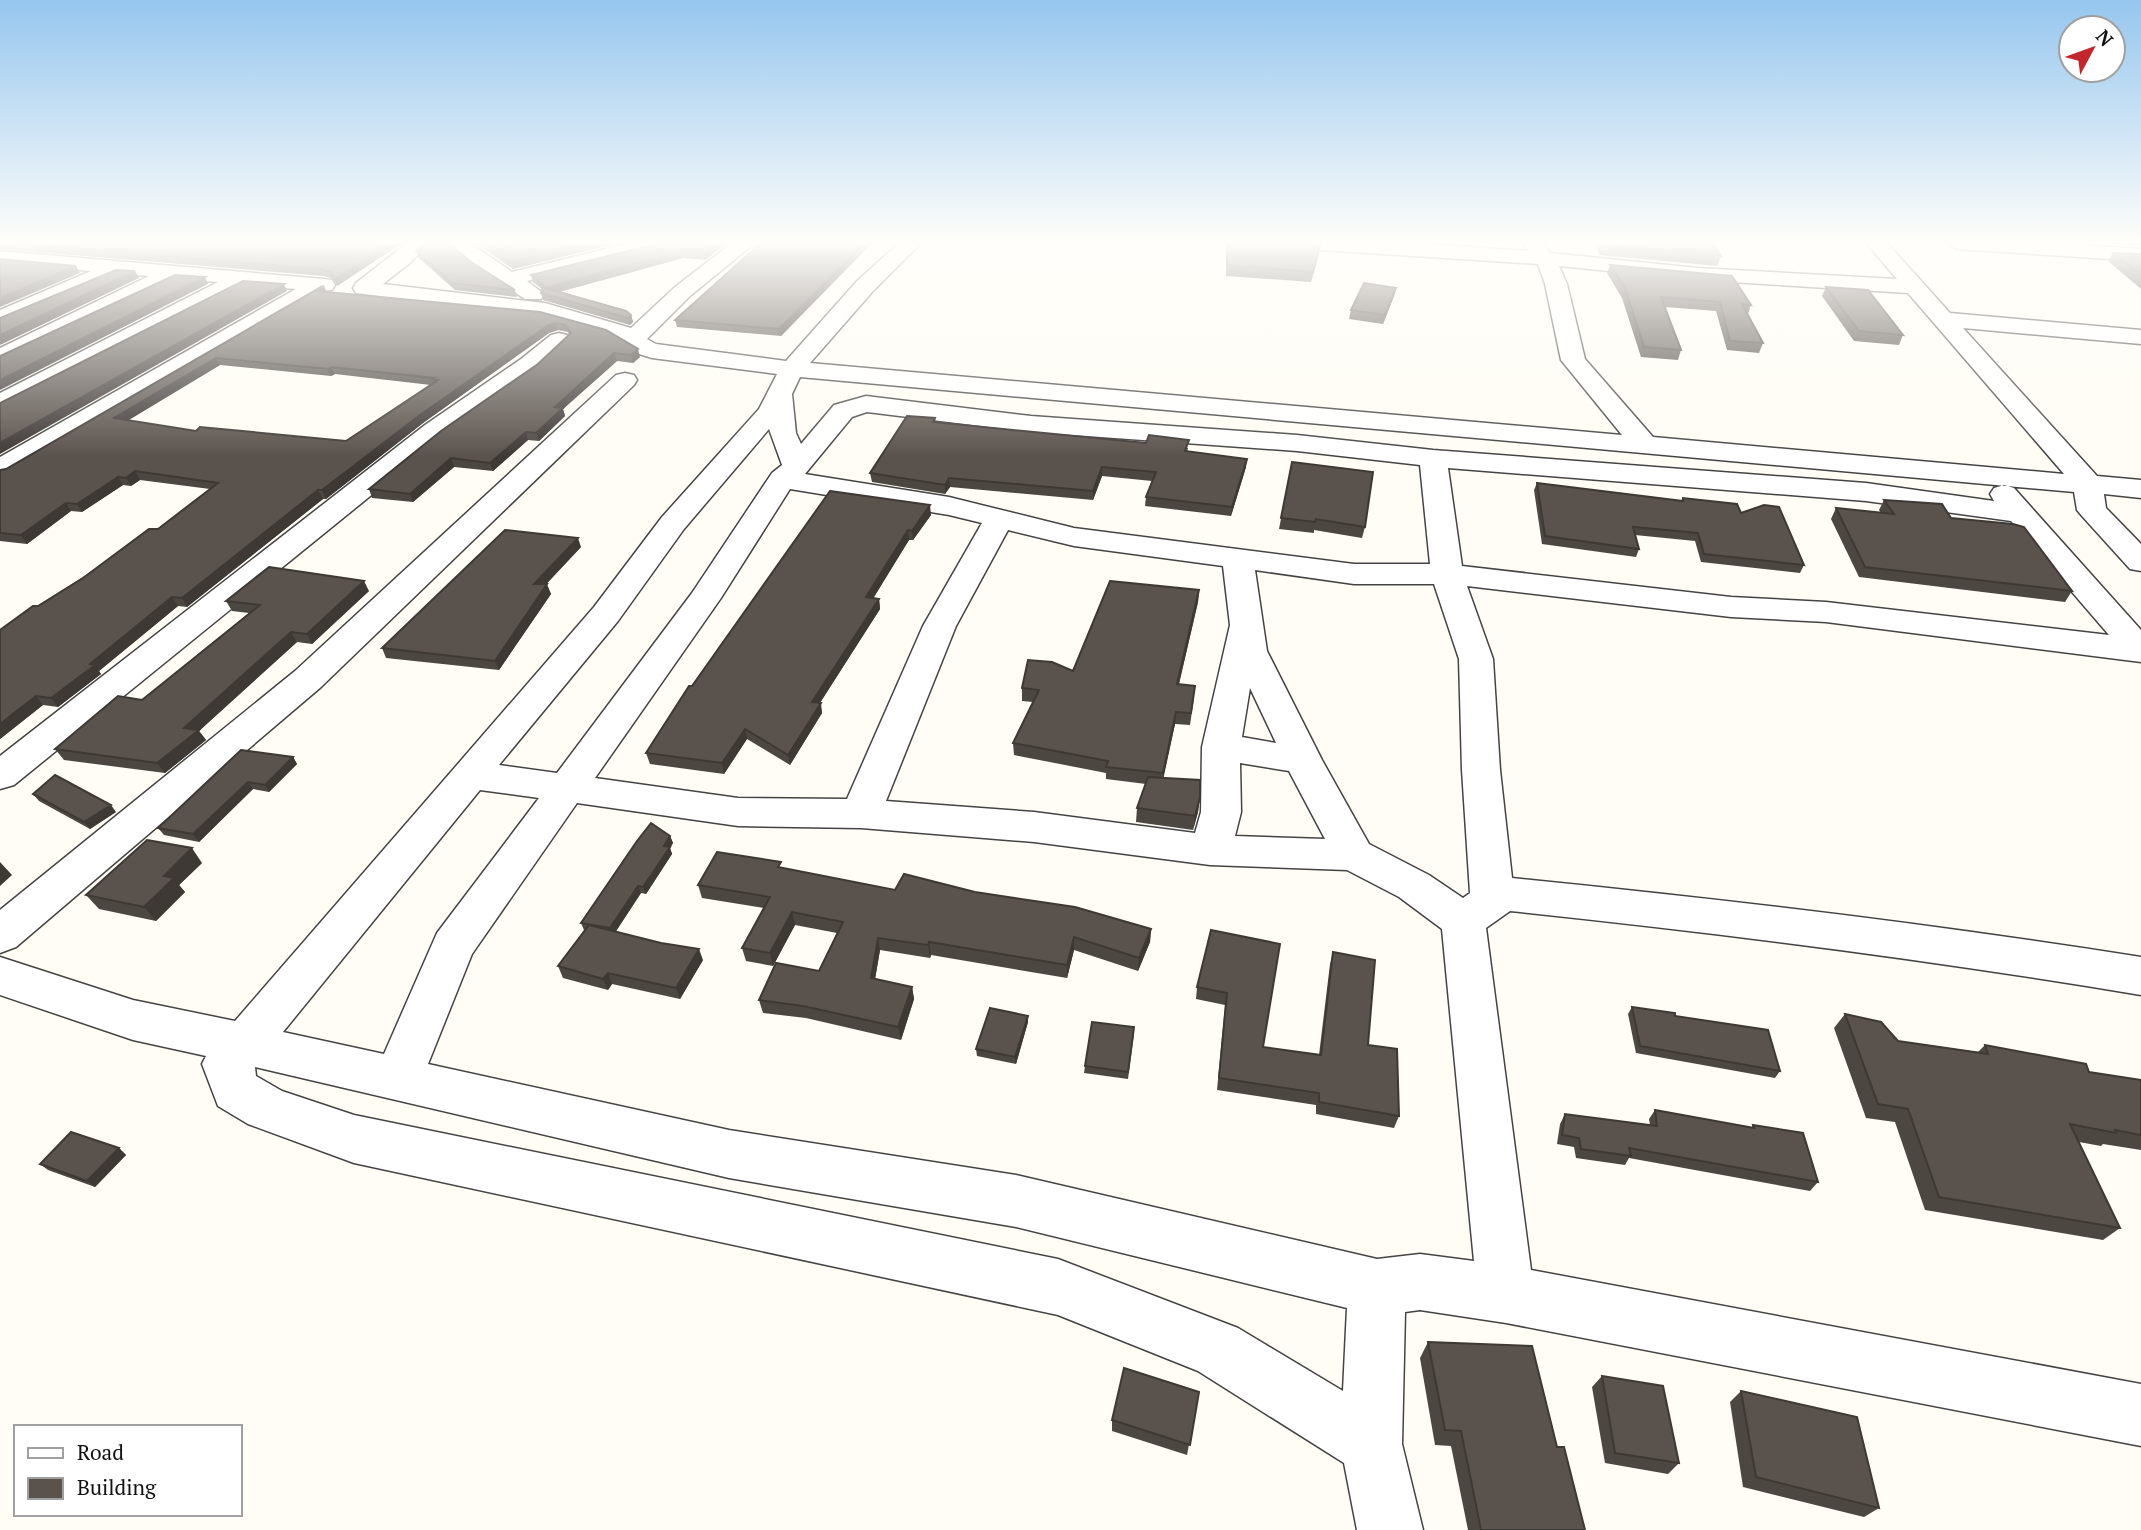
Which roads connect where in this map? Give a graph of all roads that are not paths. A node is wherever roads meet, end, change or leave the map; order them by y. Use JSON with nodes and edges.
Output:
{"nodes":[{"id":1,"x":88,"y":314,"type":"edge"},
{"id":2,"x":172,"y":314,"type":"edge"},
{"id":3,"x":268,"y":314,"type":"edge"},
{"id":4,"x":562,"y":314,"type":"edge"},
{"id":5,"x":660,"y":314,"type":"edge"},
{"id":6,"x":841,"y":314,"type":"edge"},
{"id":7,"x":1563,"y":314,"type":"edge"},
{"id":8,"x":1940,"y":314,"type":"edge"},
{"id":9,"x":1944,"y":319,"type":"junction"},
{"id":10,"x":2141,"y":337,"type":"edge"},
{"id":11,"x":633,"y":338,"type":"junction"},
{"id":12,"x":559,"y":340,"type":"edge"},
{"id":13,"x":0,"y":357,"type":"edge"},
{"id":14,"x":625,"y":380,"type":"dead end"},
{"id":15,"x":785,"y":380,"type":"junction"},
{"id":16,"x":0,"y":403,"type":"edge"},
{"id":17,"x":1644,"y":444,"type":"junction"},
{"id":18,"x":1433,"y":458,"type":"junction"},
{"id":19,"x":0,"y":470,"type":"edge"},
{"id":20,"x":790,"y":473,"type":"junction"},
{"id":21,"x":1988,"y":476,"type":"junction"},
{"id":22,"x":2087,"y":483,"type":"junction"},
{"id":23,"x":2141,"y":489,"type":"edge"},
{"id":24,"x":2021,"y":513,"type":"junction"},
{"id":25,"x":999,"y":520,"type":"junction"},
{"id":26,"x":1238,"y":559,"type":"junction"},
{"id":27,"x":2141,"y":562,"type":"edge"},
{"id":28,"x":1447,"y":574,"type":"junction"},
{"id":29,"x":1246,"y":619,"type":"junction"},
{"id":30,"x":2140,"y":650,"type":"edge"},
{"id":31,"x":1220,"y":747,"type":"junction"},
{"id":32,"x":1303,"y":760,"type":"junction"},
{"id":33,"x":471,"y":775,"type":"junction"},
{"id":34,"x":0,"y":776,"type":"edge"},
{"id":35,"x":570,"y":786,"type":"junction"},
{"id":36,"x":861,"y":814,"type":"junction"},
{"id":37,"x":1210,"y":850,"type":"junction"},
{"id":38,"x":1354,"y":855,"type":"junction"},
{"id":39,"x":1478,"y":909,"type":"junction"},
{"id":40,"x":0,"y":935,"type":"edge"},
{"id":41,"x":0,"y":976,"type":"edge"},
{"id":42,"x":2141,"y":976,"type":"edge"},
{"id":43,"x":245,"y":1044,"type":"junction"},
{"id":44,"x":398,"y":1078,"type":"junction"},
{"id":45,"x":1377,"y":1287,"type":"junction"},
{"id":46,"x":1506,"y":1294,"type":"junction"},
{"id":47,"x":2141,"y":1415,"type":"edge"},
{"id":48,"x":1371,"y":1444,"type":"junction"},
{"id":49,"x":1390,"y":1530,"type":"edge"}],
"edges":[{"from":1,"to":13,"type":"street"},
{"from":2,"to":16,"type":"street"},
{"from":3,"to":19,"type":"street"},
{"from":4,"to":11,"type":"street"},
{"from":5,"to":11,"type":"street"},
{"from":6,"to":15,"type":"street"},
{"from":7,"to":17,"type":"street"},
{"from":8,"to":9,"type":"street"},
{"from":9,"to":10,"type":"street"},
{"from":9,"to":22,"type":"street"},
{"from":11,"to":15,"type":"street"},
{"from":12,"to":34,"type":"street"},
{"from":14,"to":40,"type":"street"},
{"from":15,"to":17,"type":"street"},
{"from":15,"to":20,"type":"street"},
{"from":15,"to":33,"type":"street"},
{"from":17,"to":21,"type":"street"},
{"from":18,"to":20,"type":"street"},
{"from":18,"to":24,"type":"street"},
{"from":18,"to":28,"type":"street"},
{"from":20,"to":25,"type":"street"},
{"from":20,"to":35,"type":"street"},
{"from":21,"to":22,"type":"street"},
{"from":21,"to":24,"type":"street"},
{"from":22,"to":23,"type":"street"},
{"from":22,"to":27,"type":"street"},
{"from":24,"to":30,"type":"street"},
{"from":25,"to":26,"type":"street"},
{"from":25,"to":36,"type":"street"},
{"from":26,"to":28,"type":"street"},
{"from":26,"to":29,"type":"street"},
{"from":28,"to":30,"type":"street"},
{"from":28,"to":39,"type":"street"},
{"from":29,"to":31,"type":"street"},
{"from":29,"to":32,"type":"street"},
{"from":31,"to":32,"type":"street"},
{"from":31,"to":37,"type":"street"},
{"from":32,"to":38,"type":"street"},
{"from":33,"to":35,"type":"street"},
{"from":33,"to":43,"type":"street"},
{"from":35,"to":36,"type":"street"},
{"from":35,"to":44,"type":"street"},
{"from":36,"to":37,"type":"street"},
{"from":37,"to":38,"type":"street"},
{"from":38,"to":39,"type":"street"},
{"from":39,"to":42,"type":"street"},
{"from":39,"to":46,"type":"street"},
{"from":41,"to":43,"type":"street"},
{"from":43,"to":44,"type":"street"},
{"from":43,"to":48,"type":"street"},
{"from":44,"to":45,"type":"street"},
{"from":45,"to":46,"type":"street"},
{"from":45,"to":48,"type":"street"},
{"from":46,"to":47,"type":"street"},
{"from":48,"to":49,"type":"street"}]}
